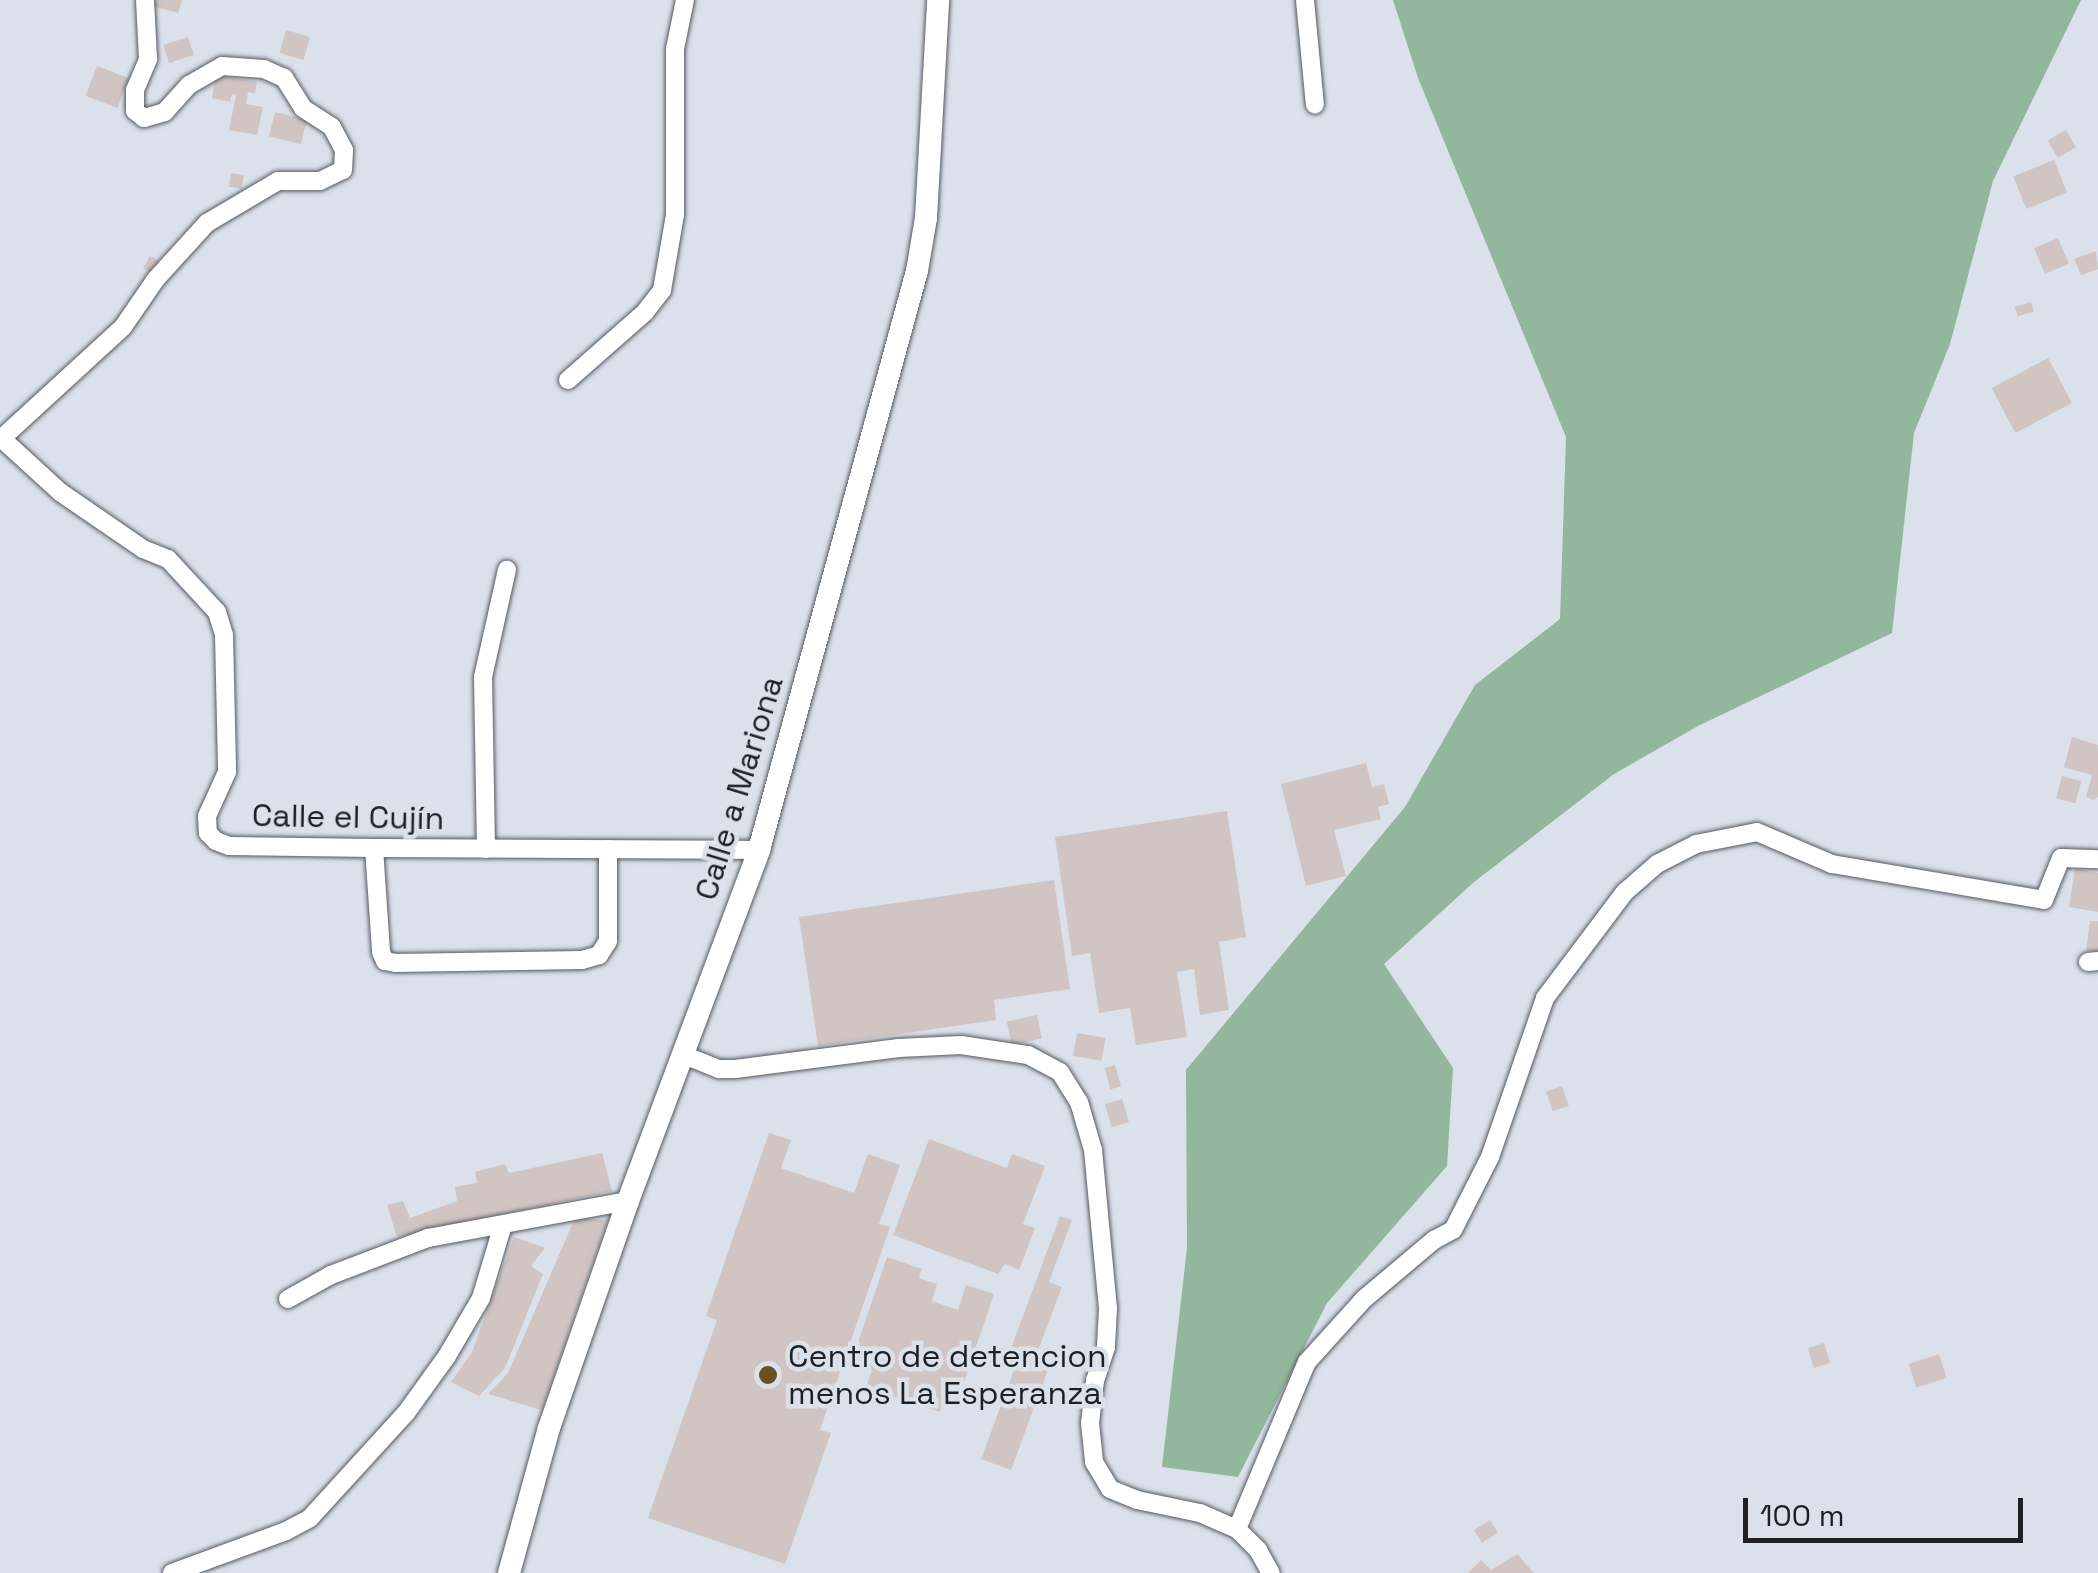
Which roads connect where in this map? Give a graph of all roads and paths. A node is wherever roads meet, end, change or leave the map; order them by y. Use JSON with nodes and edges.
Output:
{"nodes":[{"id":1,"x":144,"y":0,"type":"edge"},
{"id":2,"x":685,"y":0,"type":"edge"},
{"id":3,"x":938,"y":0,"type":"edge"},
{"id":4,"x":1305,"y":0,"type":"edge"},
{"id":5,"x":1315,"y":105,"type":"dead end"},
{"id":6,"x":568,"y":380,"type":"dead end"},
{"id":7,"x":1,"y":437,"type":"edge"},
{"id":8,"x":506,"y":570,"type":"dead end"},
{"id":9,"x":374,"y":848,"type":"junction"},
{"id":10,"x":486,"y":849,"type":"junction"},
{"id":11,"x":608,"y":849,"type":"junction"},
{"id":12,"x":759,"y":850,"type":"junction"},
{"id":13,"x":2098,"y":859,"type":"edge"},
{"id":14,"x":684,"y":1055,"type":"junction"},
{"id":15,"x":628,"y":1202,"type":"junction"},
{"id":16,"x":502,"y":1228,"type":"junction"},
{"id":17,"x":288,"y":1300,"type":"dead end"},
{"id":18,"x":1237,"y":1529,"type":"junction"},
{"id":19,"x":172,"y":1573,"type":"edge"},
{"id":20,"x":509,"y":1573,"type":"edge"},
{"id":21,"x":1271,"y":1573,"type":"edge"}],
"edges":[{"from":1,"to":7,"type":"street"},
{"from":2,"to":6,"type":"street"},
{"from":3,"to":12,"type":"main road","name":"Calle a Mariona"},
{"from":4,"to":5,"type":"street"},
{"from":7,"to":9,"type":"street","name":"Calle el Cujín"},
{"from":8,"to":10,"type":"street"},
{"from":9,"to":10,"type":"street","name":"Calle el Cujín"},
{"from":9,"to":11,"type":"street"},
{"from":10,"to":11,"type":"street","name":"Calle el Cujín"},
{"from":11,"to":12,"type":"street","name":"Calle el Cujín"},
{"from":12,"to":14,"type":"main road","name":"Calle a Mariona"},
{"from":13,"to":18,"type":"street"},
{"from":14,"to":15,"type":"main road","name":"Calle a Mariona"},
{"from":14,"to":18,"type":"street"},
{"from":15,"to":16,"type":"street"},
{"from":15,"to":20,"type":"main road","name":"Calle a Mariona"},
{"from":16,"to":17,"type":"street"},
{"from":16,"to":19,"type":"street"},
{"from":18,"to":21,"type":"street"}]}
